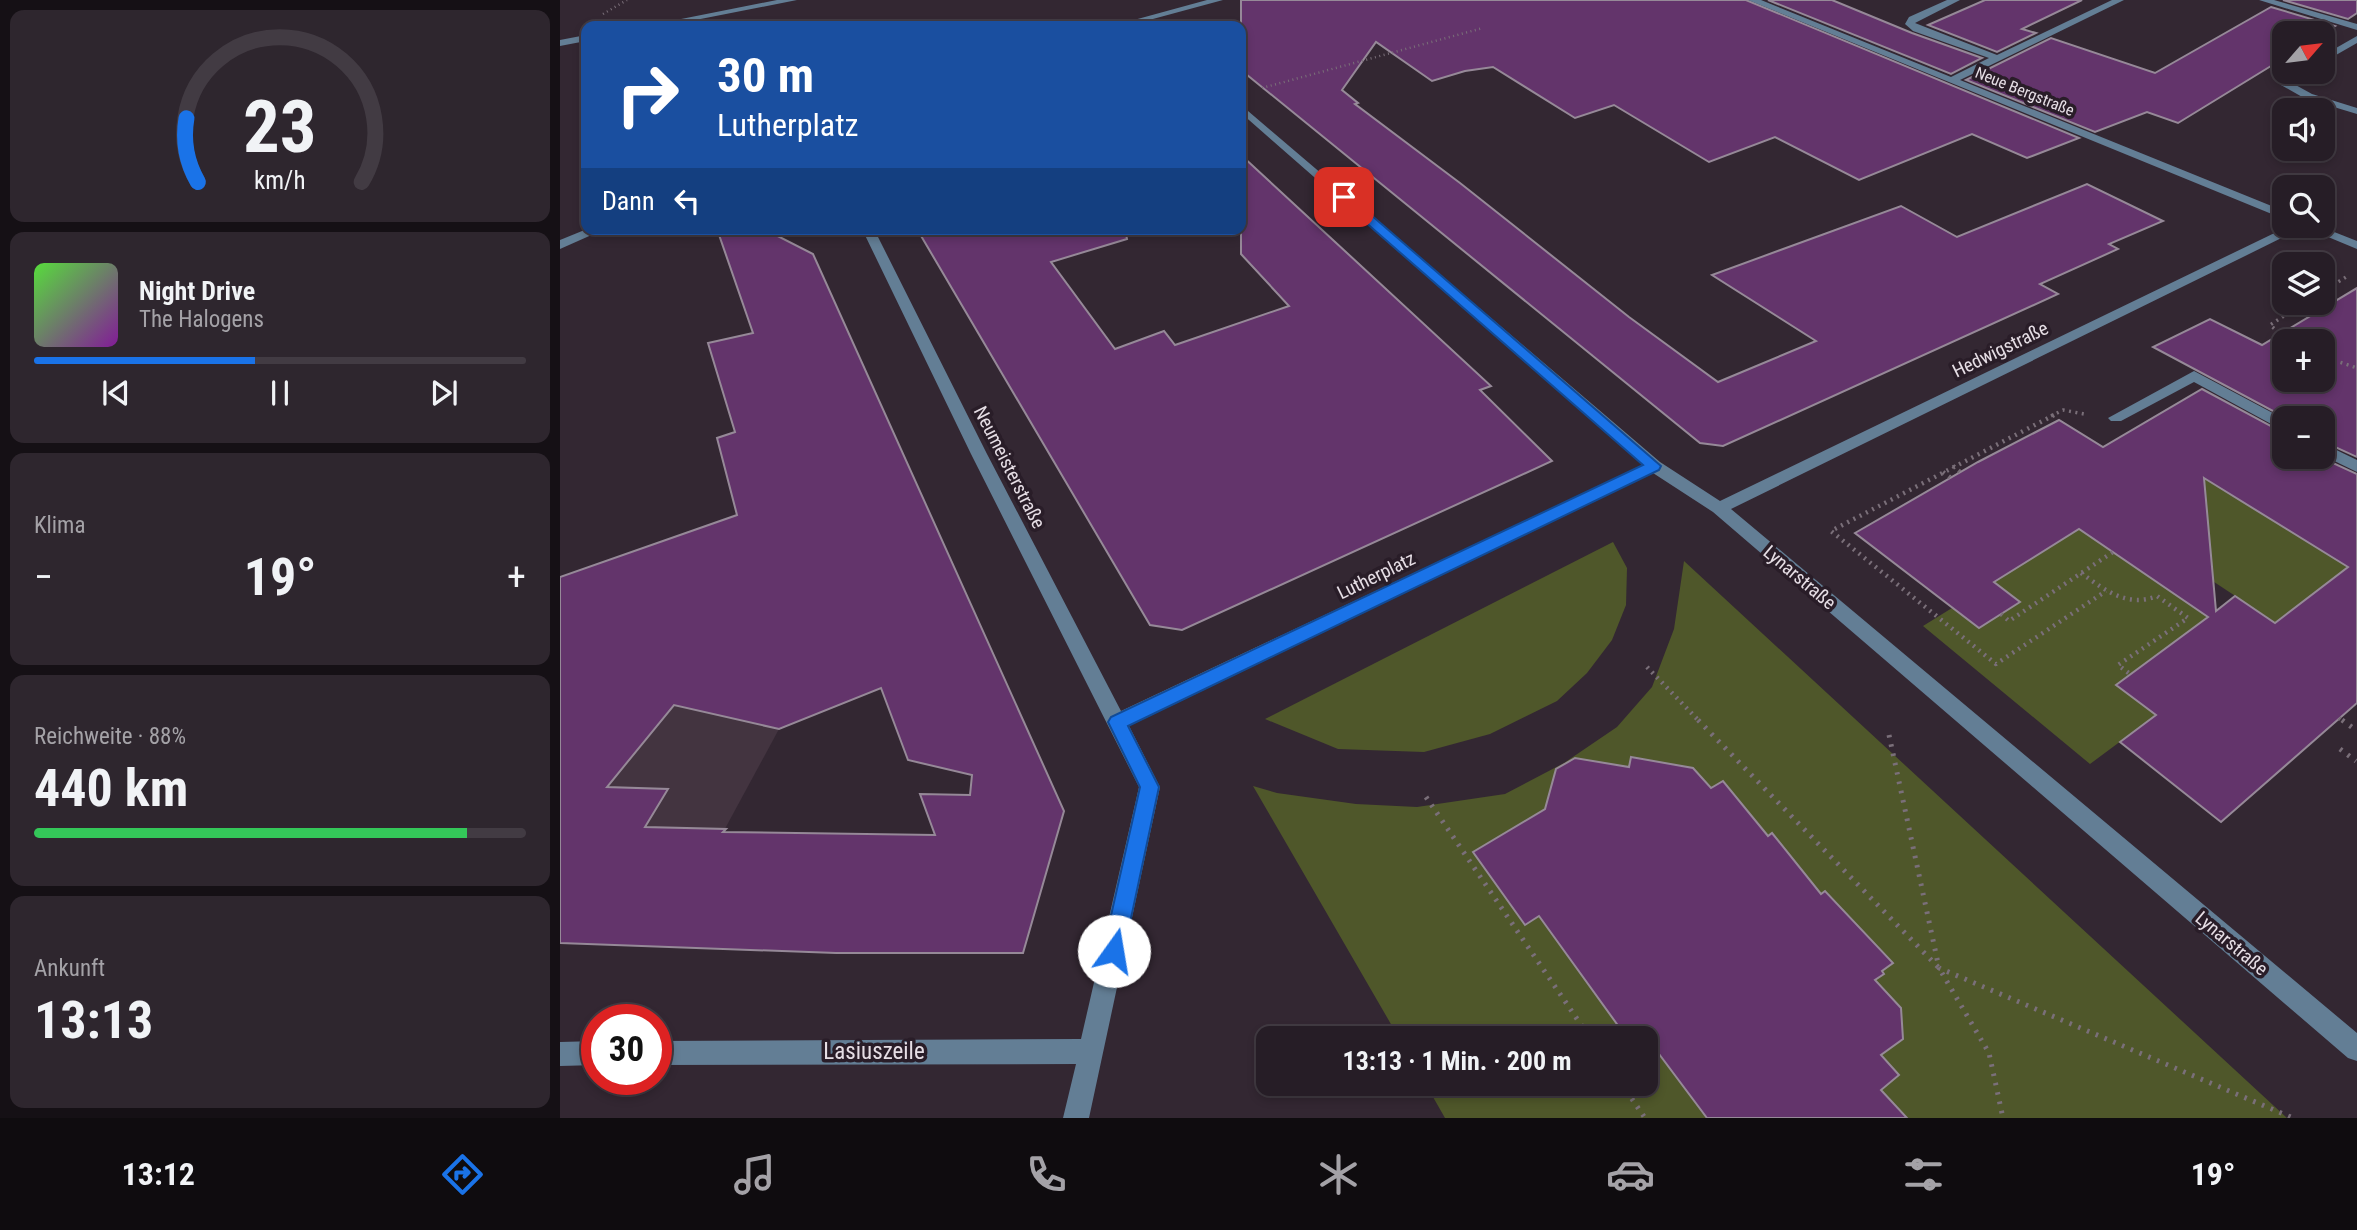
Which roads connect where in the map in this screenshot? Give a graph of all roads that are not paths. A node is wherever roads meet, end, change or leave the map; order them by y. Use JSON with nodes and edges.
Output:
{"nodes":[{"id":1,"x":792,"y":0,"type":"edge"},
{"id":2,"x":1217,"y":0,"type":"edge"},
{"id":3,"x":1753,"y":0,"type":"edge"},
{"id":4,"x":1955,"y":0,"type":"edge"},
{"id":5,"x":2119,"y":0,"type":"edge"},
{"id":6,"x":2264,"y":0,"type":"edge"},
{"id":7,"x":2302,"y":0,"type":"edge"},
{"id":8,"x":2357,"y":16,"type":"edge"},
{"id":9,"x":678,"y":21,"type":"edge"},
{"id":10,"x":1149,"y":21,"type":"edge"},
{"id":11,"x":2357,"y":27,"type":"edge"},
{"id":12,"x":581,"y":39,"type":"edge"},
{"id":13,"x":2357,"y":39,"type":"edge"},
{"id":14,"x":560,"y":43,"type":"edge"},
{"id":15,"x":2335,"y":52,"type":"edge"},
{"id":16,"x":1997,"y":58,"type":"junction"},
{"id":17,"x":1952,"y":80,"type":"junction"},
{"id":18,"x":2287,"y":84,"type":"edge"},
{"id":19,"x":1246,"y":111,"type":"edge"},
{"id":20,"x":2357,"y":111,"type":"edge"},
{"id":21,"x":2272,"y":210,"type":"edge"},
{"id":22,"x":584,"y":235,"type":"edge"},
{"id":23,"x":871,"y":235,"type":"edge"},
{"id":24,"x":2335,"y":236,"type":"edge"},
{"id":25,"x":2273,"y":238,"type":"edge"},
{"id":26,"x":560,"y":245,"type":"edge"},
{"id":27,"x":2357,"y":245,"type":"edge"},
{"id":28,"x":2116,"y":418,"type":"road end"},
{"id":29,"x":2272,"y":419,"type":"edge"},
{"id":30,"x":2335,"y":454,"type":"edge"},
{"id":31,"x":1654,"y":466,"type":"junction"},
{"id":32,"x":2357,"y":467,"type":"edge"},
{"id":33,"x":1720,"y":509,"type":"junction"},
{"id":34,"x":1117,"y":722,"type":"junction"},
{"id":35,"x":2357,"y":1049,"type":"edge"},
{"id":36,"x":1091,"y":1051,"type":"junction"},
{"id":37,"x":581,"y":1053,"type":"edge"},
{"id":38,"x":672,"y":1053,"type":"edge"},
{"id":39,"x":560,"y":1054,"type":"edge"},
{"id":40,"x":1076,"y":1118,"type":"edge"}],
"edges":[{"from":1,"to":9,"type":"street"},
{"from":2,"to":10,"type":"street"},
{"from":3,"to":17,"type":"street","name":"Neue Bergstraße"},
{"from":4,"to":16,"type":"street"},
{"from":5,"to":16,"type":"street"},
{"from":6,"to":11,"type":"street"},
{"from":7,"to":8,"type":"street"},
{"from":12,"to":14,"type":"street"},
{"from":13,"to":15,"type":"street"},
{"from":16,"to":17,"type":"street"},
{"from":17,"to":21,"type":"street","name":"Neue Bergstraße"},
{"from":18,"to":20,"type":"street"},
{"from":19,"to":31,"type":"street","name":"Lynarstraße"},
{"from":22,"to":26,"type":"street"},
{"from":23,"to":34,"type":"street","name":"Neumeisterstraße"},
{"from":24,"to":27,"type":"street"},
{"from":25,"to":33,"type":"street","name":"Hedwigstraße"},
{"from":28,"to":29,"type":"street"},
{"from":30,"to":32,"type":"street"},
{"from":31,"to":33,"type":"street","name":"Lynarstraße"},
{"from":31,"to":34,"type":"street","name":"Lutherplatz"},
{"from":33,"to":35,"type":"street","name":"Lynarstraße"},
{"from":34,"to":36,"type":"street","name":"Neumeisterstraße"},
{"from":36,"to":38,"type":"street","name":"Lasiuszeile"},
{"from":36,"to":40,"type":"street","name":"Neumeisterstraße"},
{"from":37,"to":39,"type":"street"}]}
